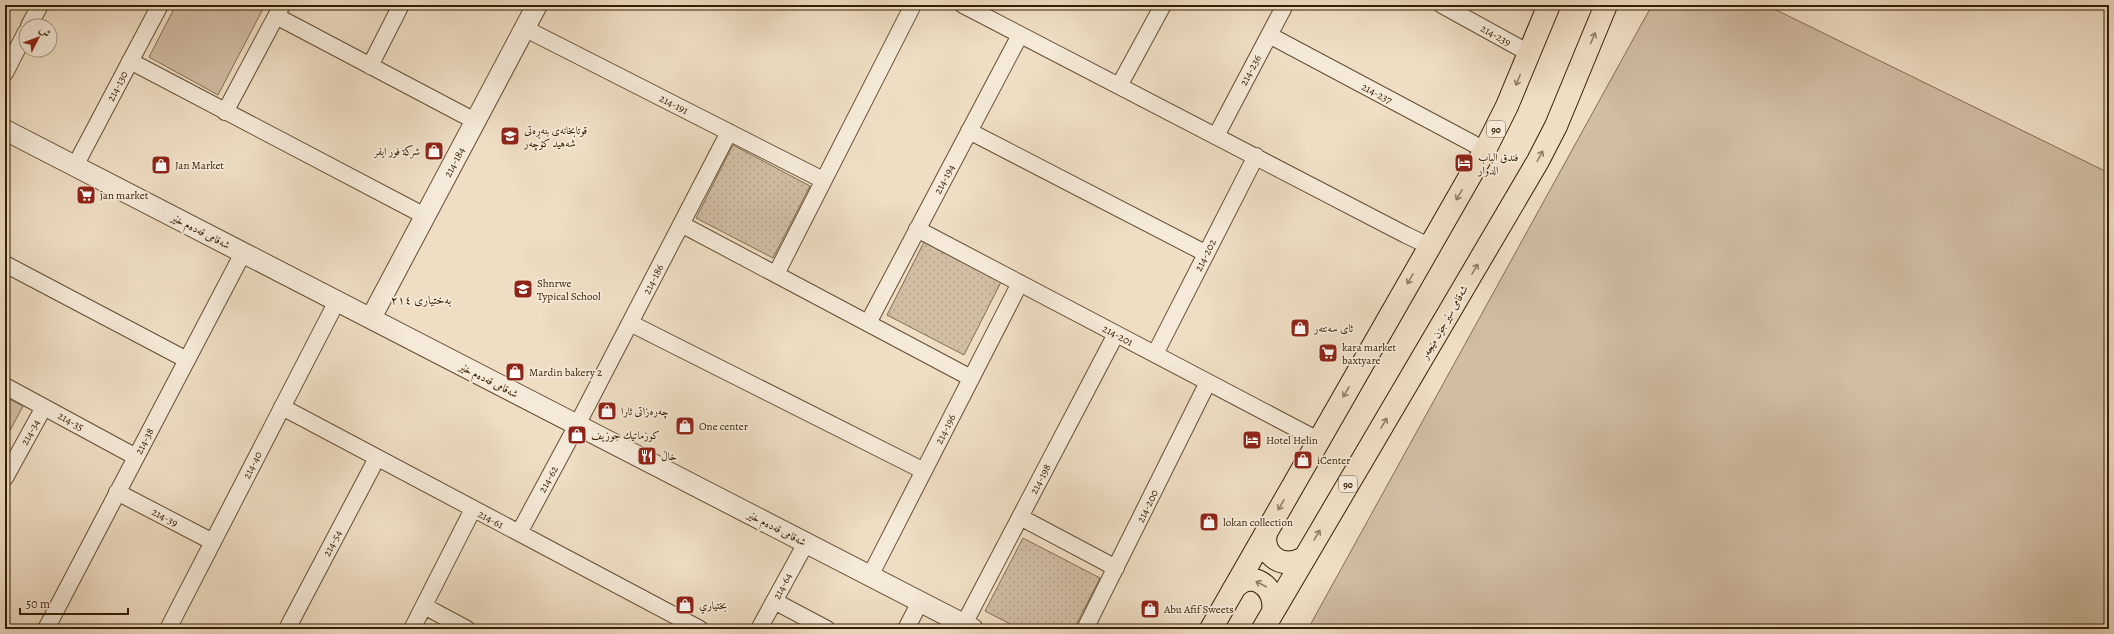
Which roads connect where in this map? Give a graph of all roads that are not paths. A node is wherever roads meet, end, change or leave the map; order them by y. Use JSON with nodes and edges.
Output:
{"nodes":[{"id":1,"x":40,"y":5,"type":"edge"},
{"id":2,"x":160,"y":5,"type":"edge"},
{"id":3,"x":401,"y":5,"type":"edge"},
{"id":4,"x":537,"y":5,"type":"edge"},
{"id":5,"x":913,"y":5,"type":"edge"},
{"id":6,"x":963,"y":5,"type":"edge"},
{"id":7,"x":1163,"y":5,"type":"edge"},
{"id":8,"x":1285,"y":5,"type":"edge"},
{"id":9,"x":1442,"y":5,"type":"edge"},
{"id":10,"x":1549,"y":5,"type":"edge"},
{"id":11,"x":1606,"y":5,"type":"edge"},
{"id":12,"x":279,"y":11,"type":"edge"},
{"id":13,"x":33,"y":18,"type":"edge"},
{"id":14,"x":524,"y":28,"type":"junction"},
{"id":15,"x":1020,"y":34,"type":"junction"},
{"id":16,"x":1269,"y":36,"type":"junction"},
{"id":17,"x":18,"y":48,"type":"edge"},
{"id":18,"x":1529,"y":53,"type":"junction"},
{"id":19,"x":130,"y":61,"type":"junction"},
{"id":20,"x":370,"y":66,"type":"junction"},
{"id":21,"x":5,"y":73,"type":"edge"},
{"id":22,"x":1119,"y":86,"type":"junction"},
{"id":23,"x":225,"y":112,"type":"junction"},
{"id":24,"x":475,"y":121,"type":"junction"},
{"id":25,"x":5,"y":130,"type":"edge"},
{"id":26,"x":969,"y":131,"type":"junction"},
{"id":27,"x":729,"y":132,"type":"junction"},
{"id":28,"x":1216,"y":136,"type":"junction"},
{"id":29,"x":1485,"y":150,"type":"junction"},
{"id":30,"x":1256,"y":156,"type":"junction"},
{"id":31,"x":75,"y":166,"type":"junction"},
{"id":32,"x":823,"y":180,"type":"junction"},
{"id":33,"x":425,"y":216,"type":"junction"},
{"id":34,"x":681,"y":224,"type":"junction"},
{"id":35,"x":917,"y":229,"type":"junction"},
{"id":36,"x":1429,"y":246,"type":"junction"},
{"id":37,"x":243,"y":253,"type":"junction"},
{"id":38,"x":1205,"y":253,"type":"junction"},
{"id":39,"x":5,"y":264,"type":"edge"},
{"id":40,"x":776,"y":274,"type":"junction"},
{"id":41,"x":1020,"y":283,"type":"junction"},
{"id":42,"x":337,"y":301,"type":"junction"},
{"id":43,"x":371,"y":318,"type":"junction"},
{"id":44,"x":630,"y":323,"type":"junction"},
{"id":45,"x":868,"y":323,"type":"junction"},
{"id":46,"x":1116,"y":334,"type":"junction"},
{"id":47,"x":1155,"y":354,"type":"junction"},
{"id":48,"x":187,"y":360,"type":"junction"},
{"id":49,"x":971,"y":378,"type":"junction"},
{"id":50,"x":1208,"y":382,"type":"junction"},
{"id":51,"x":5,"y":386,"type":"edge"},
{"id":52,"x":44,"y":407,"type":"junction"},
{"id":53,"x":282,"y":407,"type":"junction"},
{"id":54,"x":577,"y":425,"type":"junction"},
{"id":55,"x":1318,"y":440,"type":"junction"},
{"id":56,"x":136,"y":457,"type":"junction"},
{"id":57,"x":377,"y":458,"type":"junction"},
{"id":58,"x":924,"y":471,"type":"junction"},
{"id":59,"x":5,"y":478,"type":"edge"},
{"id":60,"x":117,"y":492,"type":"junction"},
{"id":61,"x":473,"y":509,"type":"junction"},
{"id":62,"x":1020,"y":518,"type":"junction"},
{"id":63,"x":1267,"y":530,"type":"junction"},
{"id":64,"x":518,"y":533,"type":"junction"},
{"id":65,"x":212,"y":542,"type":"junction"},
{"id":66,"x":806,"y":543,"type":"junction"},
{"id":67,"x":1302,"y":559,"type":"junction"},
{"id":68,"x":1116,"y":568,"type":"junction"},
{"id":69,"x":870,"y":576,"type":"junction"},
{"id":70,"x":1233,"y":590,"type":"junction"},
{"id":71,"x":774,"y":601,"type":"junction"},
{"id":72,"x":920,"y":602,"type":"junction"},
{"id":73,"x":424,"y":606,"type":"junction"},
{"id":74,"x":1268,"y":620,"type":"edge"},
{"id":75,"x":968,"y":627,"type":"edge"},
{"id":76,"x":46,"y":629,"type":"edge"},
{"id":77,"x":168,"y":629,"type":"edge"},
{"id":78,"x":287,"y":629,"type":"edge"},
{"id":79,"x":412,"y":629,"type":"edge"},
{"id":80,"x":467,"y":629,"type":"edge"},
{"id":81,"x":700,"y":629,"type":"edge"},
{"id":82,"x":759,"y":629,"type":"edge"},
{"id":83,"x":826,"y":629,"type":"edge"},
{"id":84,"x":906,"y":629,"type":"edge"},
{"id":85,"x":1084,"y":629,"type":"edge"},
{"id":86,"x":1211,"y":629,"type":"edge"}],
"edges":[{"from":1,"to":13,"type":"street"},
{"from":2,"to":19,"type":"street","name":"214-130"},
{"from":3,"to":20,"type":"street"},
{"from":4,"to":14,"type":"street","name":"214-184"},
{"from":5,"to":32,"type":"street"},
{"from":6,"to":15,"type":"street"},
{"from":7,"to":22,"type":"street"},
{"from":8,"to":16,"type":"street","name":"214-236"},
{"from":9,"to":18,"type":"street","name":"214-239"},
{"from":10,"to":18,"type":"highway","number":"90"},
{"from":67,"to":11,"type":"highway","name":"شەقامی سێر جۆن مێجەر","number":"90","one_way":true},
{"from":12,"to":20,"type":"street"},
{"from":12,"to":23,"type":"street"},
{"from":14,"to":24,"type":"street","name":"214-184"},
{"from":14,"to":27,"type":"street","name":"214-191"},
{"from":15,"to":22,"type":"street"},
{"from":15,"to":26,"type":"street","name":"214-194"},
{"from":16,"to":28,"type":"street","name":"214-236"},
{"from":16,"to":29,"type":"street","name":"214-237"},
{"from":17,"to":21,"type":"street"},
{"from":18,"to":29,"type":"highway","number":"90","one_way":true},
{"from":19,"to":23,"type":"street"},
{"from":19,"to":31,"type":"street","name":"214-130"},
{"from":20,"to":24,"type":"street"},
{"from":22,"to":28,"type":"street"},
{"from":23,"to":33,"type":"street"},
{"from":24,"to":33,"type":"street","name":"214-184"},
{"from":25,"to":31,"type":"street","name":"شەقامی قەدەم خێر"},
{"from":26,"to":35,"type":"street","name":"214-194"},
{"from":26,"to":38,"type":"street"},
{"from":27,"to":32,"type":"street","name":"214-191"},
{"from":27,"to":34,"type":"street","name":"214-186"},
{"from":28,"to":30,"type":"street"},
{"from":29,"to":36,"type":"highway","number":"90","one_way":true},
{"from":30,"to":36,"type":"street"},
{"from":30,"to":38,"type":"street","name":"214-202"},
{"from":31,"to":37,"type":"street","name":"شەقامی قەدەم خێر"},
{"from":32,"to":40,"type":"street"},
{"from":33,"to":43,"type":"street","name":"214-184"},
{"from":34,"to":40,"type":"street"},
{"from":34,"to":44,"type":"street","name":"214-186"},
{"from":35,"to":41,"type":"street","name":"214-201"},
{"from":35,"to":45,"type":"street","name":"214-194"},
{"from":36,"to":55,"type":"highway","number":"90","one_way":true},
{"from":37,"to":42,"type":"street","name":"شەقامی قەدەم خێر"},
{"from":37,"to":48,"type":"street","name":"214-38"},
{"from":38,"to":47,"type":"street","name":"214-202"},
{"from":39,"to":48,"type":"street"},
{"from":40,"to":45,"type":"street"},
{"from":41,"to":46,"type":"street","name":"214-201"},
{"from":41,"to":49,"type":"street","name":"214-196"},
{"from":42,"to":43,"type":"street","name":"شەقامی قەدەم خێر"},
{"from":42,"to":53,"type":"street","name":"214-40"},
{"from":43,"to":54,"type":"street","name":"شەقامی قەدەم خێر"},
{"from":44,"to":54,"type":"street","name":"214-186"},
{"from":44,"to":58,"type":"street"},
{"from":45,"to":49,"type":"street"},
{"from":46,"to":47,"type":"street","name":"214-201"},
{"from":46,"to":62,"type":"street","name":"214-198"},
{"from":47,"to":50,"type":"street","name":"214-201"},
{"from":48,"to":56,"type":"street","name":"214-38"},
{"from":49,"to":58,"type":"street","name":"214-196"},
{"from":50,"to":55,"type":"street","name":"214-201"},
{"from":50,"to":68,"type":"street","name":"214-200"},
{"from":51,"to":52,"type":"street","name":"214-35"},
{"from":52,"to":56,"type":"street","name":"214-35"},
{"from":52,"to":59,"type":"street","name":"214-34"},
{"from":53,"to":57,"type":"street","name":"214-61"},
{"from":53,"to":65,"type":"street","name":"214-40"},
{"from":54,"to":64,"type":"street","name":"214-62"},
{"from":54,"to":66,"type":"street","name":"شەقامی قەدەم خێر"},
{"from":55,"to":63,"type":"highway","number":"90","one_way":true},
{"from":56,"to":60,"type":"street","name":"214-38"},
{"from":57,"to":61,"type":"street","name":"214-61"},
{"from":57,"to":78,"type":"street","name":"214-54"},
{"from":58,"to":69,"type":"street","name":"214-196"},
{"from":60,"to":65,"type":"street","name":"214-39"},
{"from":60,"to":76,"type":"street","name":"214-38"},
{"from":61,"to":64,"type":"street","name":"214-61"},
{"from":61,"to":73,"type":"street"},
{"from":62,"to":68,"type":"street"},
{"from":62,"to":75,"type":"street","name":"214-198"},
{"from":63,"to":67,"type":"highway"},
{"from":63,"to":70,"type":"highway","number":"90"},
{"from":64,"to":81,"type":"street","name":"214-61"},
{"from":65,"to":77,"type":"street","name":"214-40"},
{"from":66,"to":69,"type":"street","name":"شەقامی قەدەم خێر"},
{"from":66,"to":71,"type":"street","name":"214-64"},
{"from":67,"to":74,"type":"highway","name":"شەقامی سێر جۆن مێجەر","number":"90"},
{"from":68,"to":85,"type":"street","name":"214-200"},
{"from":69,"to":72,"type":"street","name":"شەقامی قەدەم خێر"},
{"from":74,"to":70,"type":"highway","one_way":true},
{"from":70,"to":86,"type":"highway","number":"90"},
{"from":71,"to":82,"type":"street","name":"214-64"},
{"from":71,"to":83,"type":"street"},
{"from":72,"to":75,"type":"street","name":"شەقامی قەدەم خێر"},
{"from":72,"to":84,"type":"street"},
{"from":73,"to":79,"type":"street"},
{"from":73,"to":80,"type":"street"}]}
